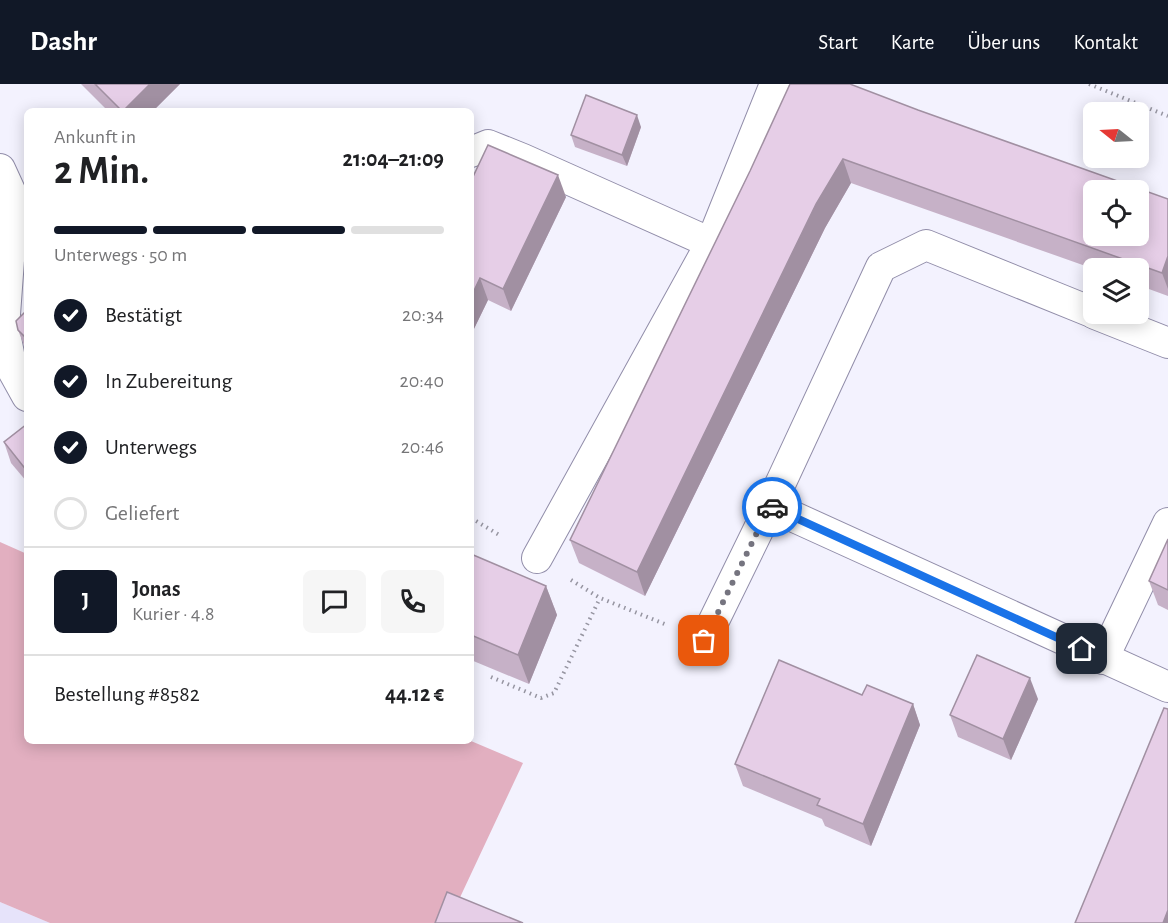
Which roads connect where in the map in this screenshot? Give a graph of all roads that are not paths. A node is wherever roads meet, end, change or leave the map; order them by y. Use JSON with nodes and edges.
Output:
{"nodes":[{"id":1,"x":775,"y":84,"type":"edge"},
{"id":2,"x":474,"y":151,"type":"edge"},
{"id":3,"x":0,"y":169,"type":"edge"},
{"id":4,"x":711,"y":243,"type":"junction"},
{"id":5,"x":1083,"y":308,"type":"edge"},
{"id":6,"x":1121,"y":324,"type":"edge"},
{"id":7,"x":1168,"y":343,"type":"edge"},
{"id":8,"x":24,"y":391,"type":"edge"},
{"id":9,"x":770,"y":506,"type":"junction"},
{"id":10,"x":1168,"y":523,"type":"edge"},
{"id":11,"x":537,"y":558,"type":"road end"},
{"id":12,"x":704,"y":641,"type":"road end"},
{"id":13,"x":1103,"y":659,"type":"junction"},
{"id":14,"x":1168,"y":687,"type":"edge"}],
"edges":[{"from":1,"to":4,"type":"lane"},
{"from":2,"to":4,"type":"lane"},
{"from":3,"to":8,"type":"lane"},
{"from":4,"to":11,"type":"lane"},
{"from":5,"to":9,"type":"lane"},
{"from":6,"to":7,"type":"lane"},
{"from":9,"to":12,"type":"lane"},
{"from":9,"to":13,"type":"lane"},
{"from":10,"to":13,"type":"lane"},
{"from":13,"to":14,"type":"lane"}]}
